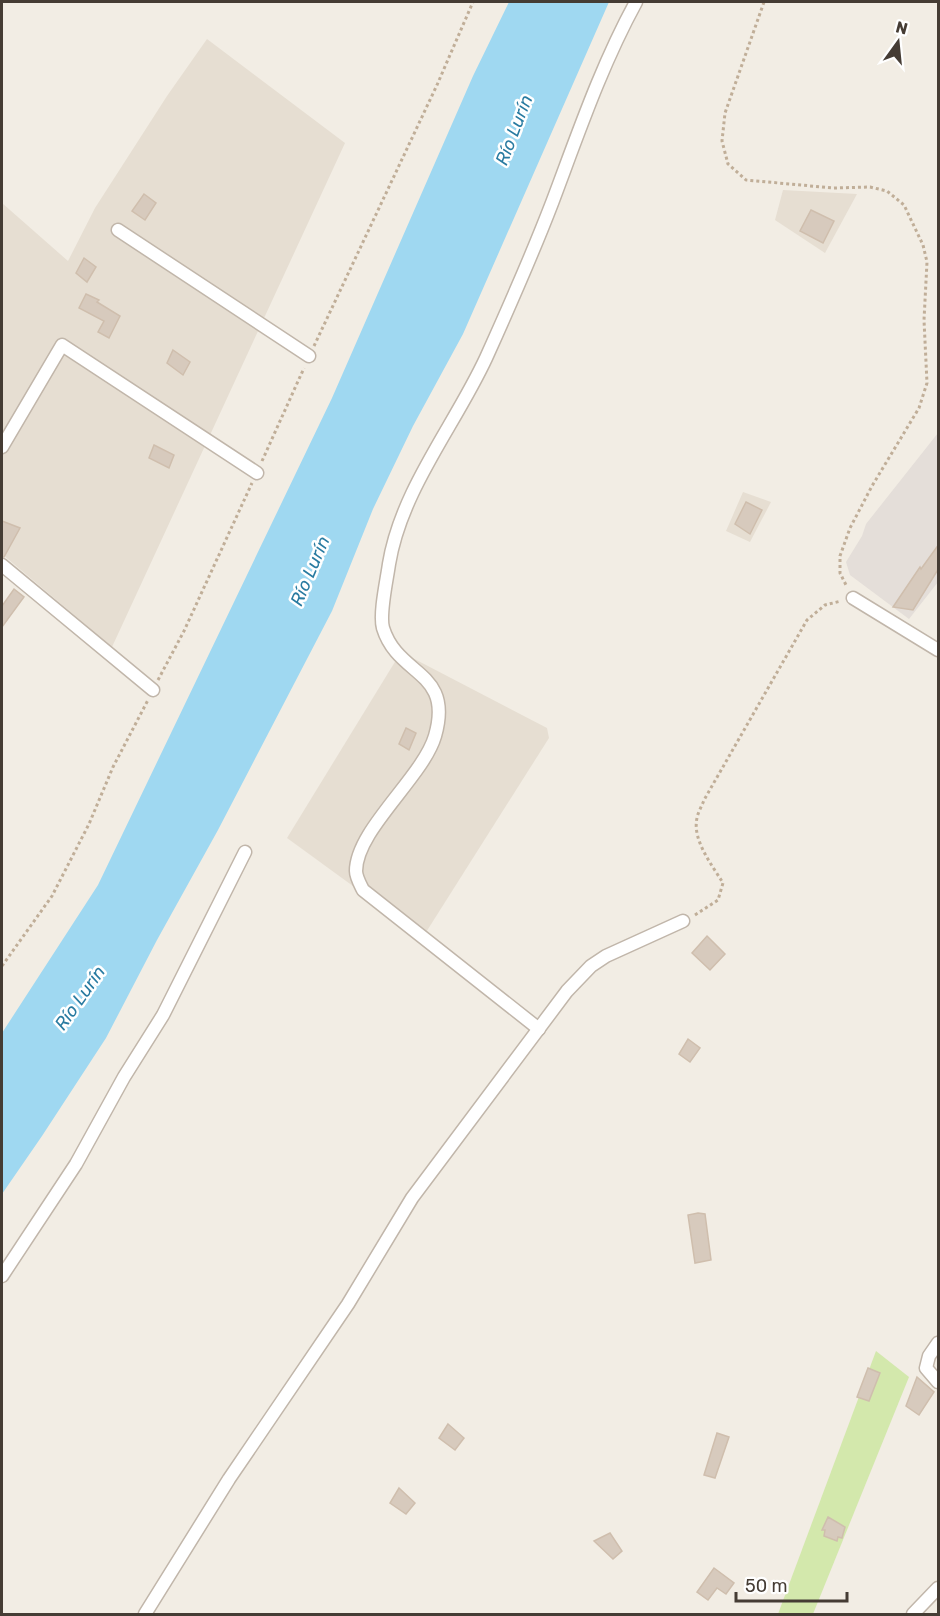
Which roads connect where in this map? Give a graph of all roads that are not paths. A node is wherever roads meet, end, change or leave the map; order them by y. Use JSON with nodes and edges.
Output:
{"nodes":[{"id":1,"x":636,"y":2,"type":"edge"},
{"id":2,"x":118,"y":230,"type":"dead end"},
{"id":3,"x":309,"y":356,"type":"road end"},
{"id":4,"x":2,"y":447,"type":"edge"},
{"id":5,"x":257,"y":472,"type":"road end"},
{"id":6,"x":2,"y":565,"type":"edge"},
{"id":7,"x":853,"y":598,"type":"road end"},
{"id":8,"x":939,"y":650,"type":"edge"},
{"id":9,"x":153,"y":690,"type":"road end"},
{"id":10,"x":245,"y":852,"type":"dead end"},
{"id":11,"x":683,"y":921,"type":"road end"},
{"id":12,"x":539,"y":1029,"type":"junction"},
{"id":13,"x":2,"y":1276,"type":"edge"},
{"id":14,"x":939,"y":1344,"type":"edge"},
{"id":15,"x":939,"y":1382,"type":"edge"},
{"id":16,"x":939,"y":1588,"type":"edge"},
{"id":17,"x":145,"y":1614,"type":"edge"},
{"id":18,"x":913,"y":1614,"type":"edge"}],
"edges":[{"from":1,"to":12,"type":"street"},
{"from":2,"to":3,"type":"street"},
{"from":4,"to":5,"type":"street"},
{"from":6,"to":9,"type":"street"},
{"from":7,"to":8,"type":"street"},
{"from":10,"to":13,"type":"street"},
{"from":11,"to":12,"type":"street"},
{"from":12,"to":17,"type":"street"},
{"from":14,"to":15,"type":"street"},
{"from":16,"to":18,"type":"street"}]}
